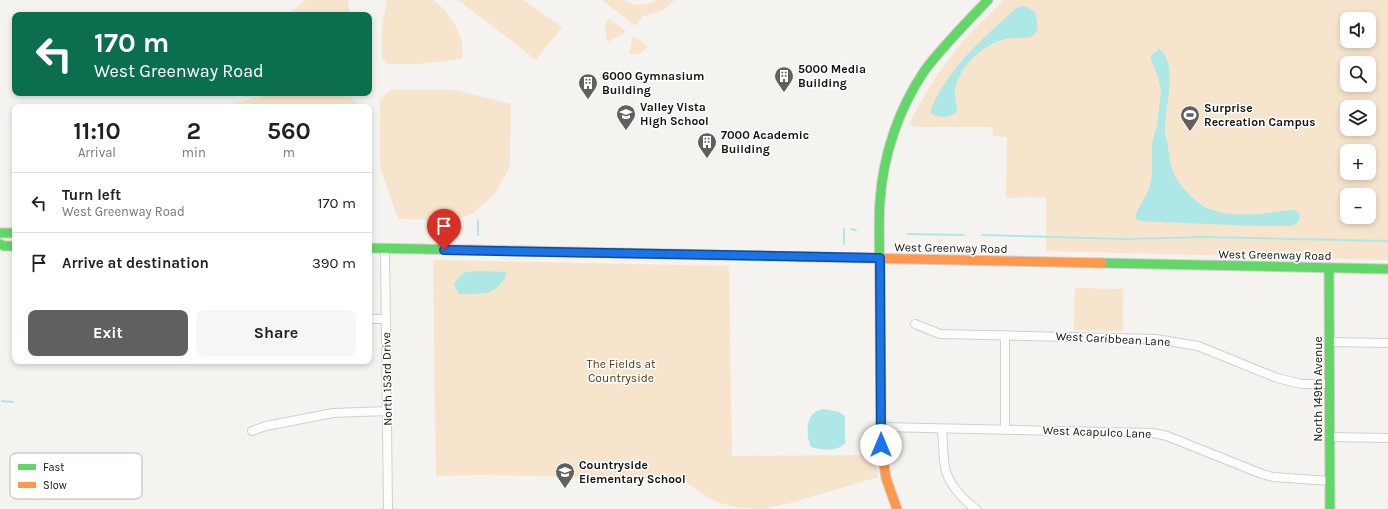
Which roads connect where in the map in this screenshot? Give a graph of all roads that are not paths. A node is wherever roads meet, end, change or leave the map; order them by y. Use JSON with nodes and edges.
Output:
{"nodes":[{"id":1,"x":988,"y":0,"type":"edge"},
{"id":2,"x":0,"y":233,"type":"edge"},
{"id":3,"x":12,"y":233,"type":"edge"},
{"id":4,"x":0,"y":244,"type":"edge"},
{"id":5,"x":12,"y":246,"type":"edge"},
{"id":6,"x":372,"y":248,"type":"edge"},
{"id":7,"x":385,"y":249,"type":"junction"},
{"id":8,"x":880,"y":258,"type":"junction"},
{"id":9,"x":1329,"y":269,"type":"junction"},
{"id":10,"x":1388,"y":269,"type":"edge"},
{"id":11,"x":372,"y":319,"type":"edge"},
{"id":12,"x":386,"y":319,"type":"junction"},
{"id":13,"x":915,"y":324,"type":"dead end"},
{"id":14,"x":1004,"y":335,"type":"junction"},
{"id":15,"x":1329,"y":342,"type":"junction"},
{"id":16,"x":1388,"y":343,"type":"edge"},
{"id":17,"x":1329,"y":384,"type":"junction"},
{"id":18,"x":387,"y":411,"type":"junction"},
{"id":19,"x":881,"y":427,"type":"junction"},
{"id":20,"x":942,"y":429,"type":"junction"},
{"id":21,"x":1004,"y":430,"type":"junction"},
{"id":22,"x":252,"y":431,"type":"dead end"},
{"id":23,"x":1330,"y":437,"type":"junction"},
{"id":24,"x":1388,"y":438,"type":"edge"},
{"id":25,"x":1330,"y":481,"type":"junction"},
{"id":26,"x":388,"y":509,"type":"edge"},
{"id":27,"x":898,"y":509,"type":"edge"},
{"id":28,"x":976,"y":509,"type":"edge"},
{"id":29,"x":1330,"y":509,"type":"edge"}],
"edges":[{"from":1,"to":8,"type":"main road"},
{"from":2,"to":3,"type":"main road"},
{"from":4,"to":5,"type":"main road"},
{"from":6,"to":7,"type":"main road","name":"West Greenway Road"},
{"from":7,"to":8,"type":"main road","name":"West Greenway Road"},
{"from":7,"to":12,"type":"street","name":"North 153rd Drive"},
{"from":8,"to":9,"type":"main road","name":"West Greenway Road"},
{"from":8,"to":19,"type":"main road"},
{"from":9,"to":10,"type":"main road","name":"West Greenway Road"},
{"from":9,"to":15,"type":"main road","name":"North 149th Avenue"},
{"from":11,"to":12,"type":"street"},
{"from":12,"to":18,"type":"street","name":"North 153rd Drive"},
{"from":13,"to":14,"type":"street","name":"West Caribbean Lane"},
{"from":14,"to":17,"type":"street","name":"West Caribbean Lane"},
{"from":14,"to":21,"type":"street"},
{"from":15,"to":16,"type":"street"},
{"from":15,"to":17,"type":"main road","name":"North 149th Avenue"},
{"from":17,"to":23,"type":"main road","name":"North 149th Avenue"},
{"from":18,"to":22,"type":"street"},
{"from":18,"to":26,"type":"street","name":"North 153rd Drive"},
{"from":19,"to":20,"type":"street","name":"West Acapulco Lane"},
{"from":19,"to":27,"type":"main road"},
{"from":20,"to":21,"type":"street","name":"West Acapulco Lane"},
{"from":20,"to":28,"type":"street"},
{"from":21,"to":25,"type":"street","name":"West Acapulco Lane"},
{"from":23,"to":24,"type":"street"},
{"from":23,"to":25,"type":"main road","name":"North 149th Avenue"},
{"from":25,"to":29,"type":"main road","name":"North 149th Avenue"}]}
